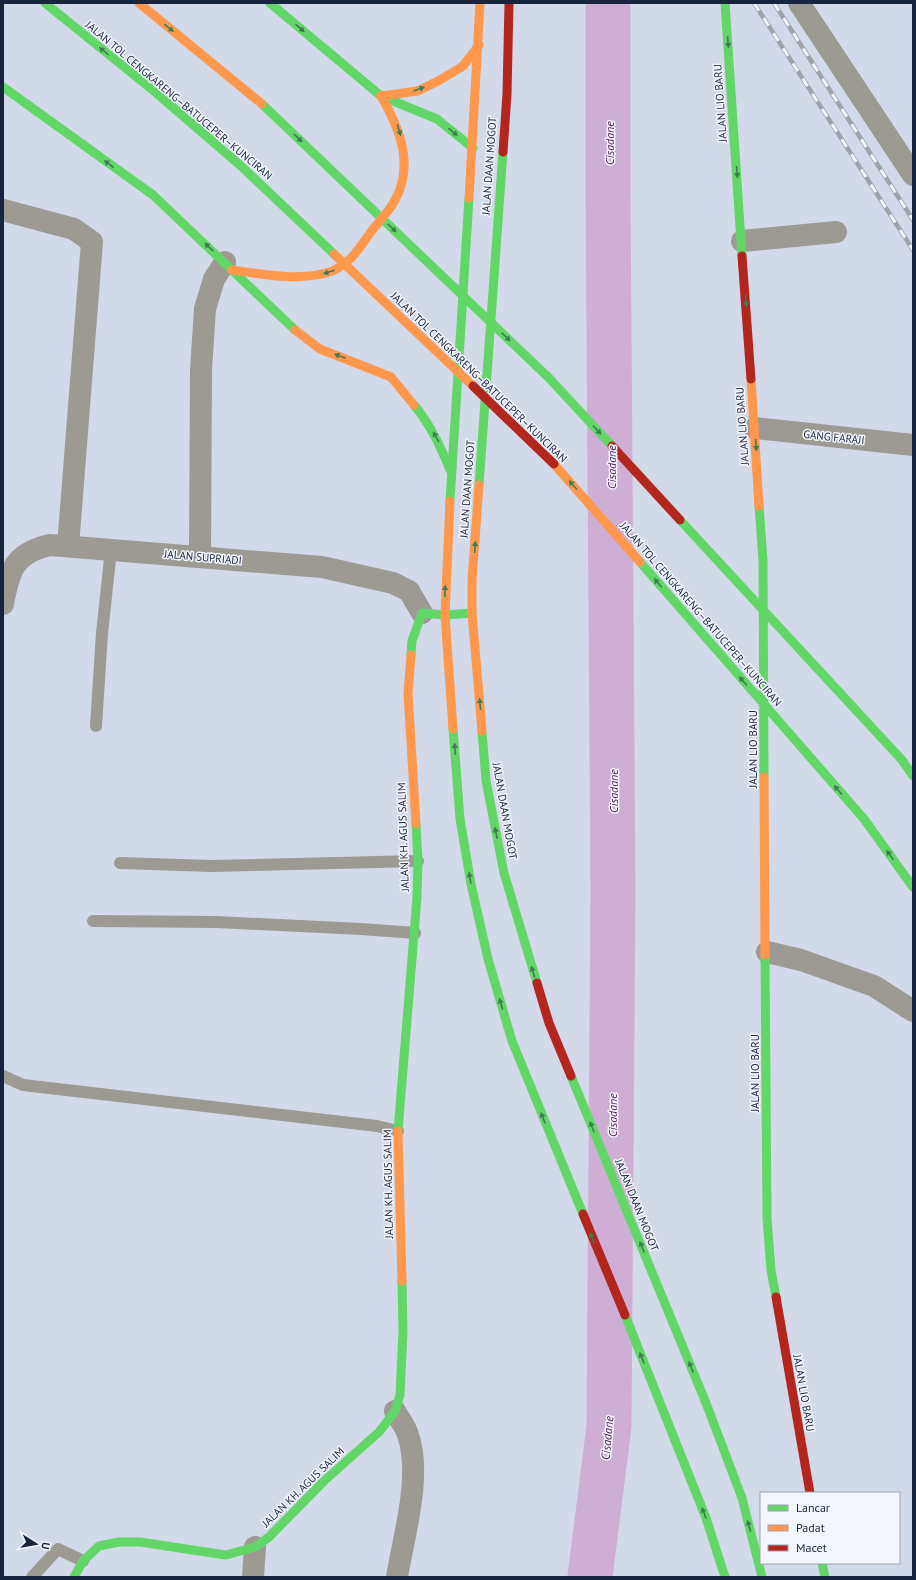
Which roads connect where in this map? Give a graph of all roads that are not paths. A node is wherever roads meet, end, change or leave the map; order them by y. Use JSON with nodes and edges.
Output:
{"nodes":[{"id":1,"x":45,"y":3,"type":"edge"},
{"id":2,"x":139,"y":3,"type":"edge"},
{"id":3,"x":270,"y":3,"type":"edge"},
{"id":4,"x":510,"y":3,"type":"edge"},
{"id":5,"x":726,"y":3,"type":"edge"},
{"id":6,"x":799,"y":3,"type":"edge"},
{"id":7,"x":477,"y":4,"type":"edge"},
{"id":8,"x":480,"y":45,"type":"junction"},
{"id":9,"x":3,"y":87,"type":"edge"},
{"id":10,"x":381,"y":96,"type":"junction"},
{"id":11,"x":473,"y":148,"type":"junction"},
{"id":12,"x":912,"y":168,"type":"edge"},
{"id":13,"x":3,"y":210,"type":"edge"},
{"id":14,"x":836,"y":232,"type":"dead end"},
{"id":15,"x":742,"y":241,"type":"junction"},
{"id":16,"x":224,"y":270,"type":"junction"},
{"id":17,"x":755,"y":428,"type":"junction"},
{"id":18,"x":913,"y":444,"type":"edge"},
{"id":19,"x":451,"y":472,"type":"junction"},
{"id":20,"x":68,"y":546,"type":"junction"},
{"id":21,"x":110,"y":550,"type":"junction"},
{"id":22,"x":200,"y":556,"type":"junction"},
{"id":23,"x":3,"y":604,"type":"edge"},
{"id":24,"x":422,"y":613,"type":"junction"},
{"id":25,"x":472,"y":613,"type":"junction"},
{"id":26,"x":445,"y":615,"type":"junction"},
{"id":27,"x":96,"y":726,"type":"dead end"},
{"id":28,"x":913,"y":776,"type":"edge"},
{"id":29,"x":418,"y":861,"type":"junction"},
{"id":30,"x":120,"y":863,"type":"dead end"},
{"id":31,"x":913,"y":887,"type":"edge"},
{"id":32,"x":93,"y":921,"type":"dead end"},
{"id":33,"x":415,"y":933,"type":"junction"},
{"id":34,"x":767,"y":952,"type":"junction"},
{"id":35,"x":913,"y":1011,"type":"edge"},
{"id":36,"x":3,"y":1076,"type":"edge"},
{"id":37,"x":398,"y":1131,"type":"junction"},
{"id":38,"x":395,"y":1411,"type":"junction"},
{"id":39,"x":810,"y":1492,"type":"edge"},
{"id":40,"x":255,"y":1547,"type":"junction"},
{"id":41,"x":83,"y":1561,"type":"junction"},
{"id":42,"x":822,"y":1564,"type":"edge"},
{"id":43,"x":32,"y":1577,"type":"edge"},
{"id":44,"x":74,"y":1577,"type":"edge"},
{"id":45,"x":253,"y":1577,"type":"edge"},
{"id":46,"x":397,"y":1577,"type":"edge"},
{"id":47,"x":725,"y":1577,"type":"edge"},
{"id":48,"x":762,"y":1577,"type":"edge"},
{"id":49,"x":825,"y":1577,"type":"edge"}],
"edges":[{"from":31,"to":1,"type":"main road","name":"JALAN TOL CENGKARENG–BATUCEPER–KUNCIRAN","one_way":true},
{"from":2,"to":28,"type":"main road","one_way":true},
{"from":3,"to":10,"type":"main road","one_way":true},
{"from":25,"to":4,"type":"main road","name":"JALAN DAAN MOGOT","one_way":true},
{"from":5,"to":15,"type":"main road","name":"JALAN LIO BARU","one_way":true},
{"from":6,"to":12,"type":"street"},
{"from":7,"to":8,"type":"main road","name":"JALAN DAAN MOGOT"},
{"from":10,"to":8,"type":"main road","one_way":true},
{"from":8,"to":11,"type":"main road","name":"JALAN DAAN MOGOT"},
{"from":16,"to":9,"type":"main road","one_way":true},
{"from":10,"to":11,"type":"main road","one_way":true},
{"from":10,"to":16,"type":"main road","one_way":true},
{"from":11,"to":19,"type":"main road","name":"JALAN DAAN MOGOT"},
{"from":13,"to":20,"type":"street"},
{"from":14,"to":15,"type":"street"},
{"from":15,"to":17,"type":"main road","name":"JALAN LIO BARU","one_way":true},
{"from":19,"to":16,"type":"main road","one_way":true},
{"from":16,"to":22,"type":"street"},
{"from":17,"to":18,"type":"street","name":"GANG FARAJI"},
{"from":17,"to":34,"type":"main road","name":"JALAN LIO BARU","one_way":true},
{"from":26,"to":19,"type":"main road","name":"JALAN DAAN MOGOT","one_way":true},
{"from":20,"to":21,"type":"street","name":"JALAN SUPRIADI"},
{"from":20,"to":23,"type":"street","name":"JALAN SUPRIADI"},
{"from":21,"to":22,"type":"street","name":"JALAN SUPRIADI"},
{"from":21,"to":27,"type":"lane"},
{"from":22,"to":24,"type":"street","name":"JALAN SUPRIADI"},
{"from":24,"to":26,"type":"main road"},
{"from":24,"to":29,"type":"main road","name":"JALAN KH. AGUS SALIM"},
{"from":25,"to":26,"type":"main road"},
{"from":48,"to":25,"type":"main road","name":"JALAN DAAN MOGOT","one_way":true},
{"from":47,"to":26,"type":"main road","name":"JALAN DAAN MOGOT","one_way":true},
{"from":29,"to":30,"type":"lane"},
{"from":29,"to":33,"type":"main road","name":"JALAN KH. AGUS SALIM"},
{"from":32,"to":33,"type":"lane"},
{"from":33,"to":37,"type":"main road","name":"JALAN KH. AGUS SALIM"},
{"from":34,"to":35,"type":"street"},
{"from":34,"to":39,"type":"main road","name":"JALAN LIO BARU"},
{"from":36,"to":37,"type":"lane"},
{"from":37,"to":38,"type":"main road","name":"JALAN KH. AGUS SALIM"},
{"from":38,"to":40,"type":"main road","name":"JALAN KH. AGUS SALIM"},
{"from":38,"to":46,"type":"street"},
{"from":40,"to":41,"type":"main road","name":"JALAN KH. AGUS SALIM"},
{"from":40,"to":45,"type":"street"},
{"from":41,"to":43,"type":"lane"},
{"from":41,"to":44,"type":"main road","name":"JALAN KH. AGUS SALIM"},
{"from":42,"to":49,"type":"main road"}]}
